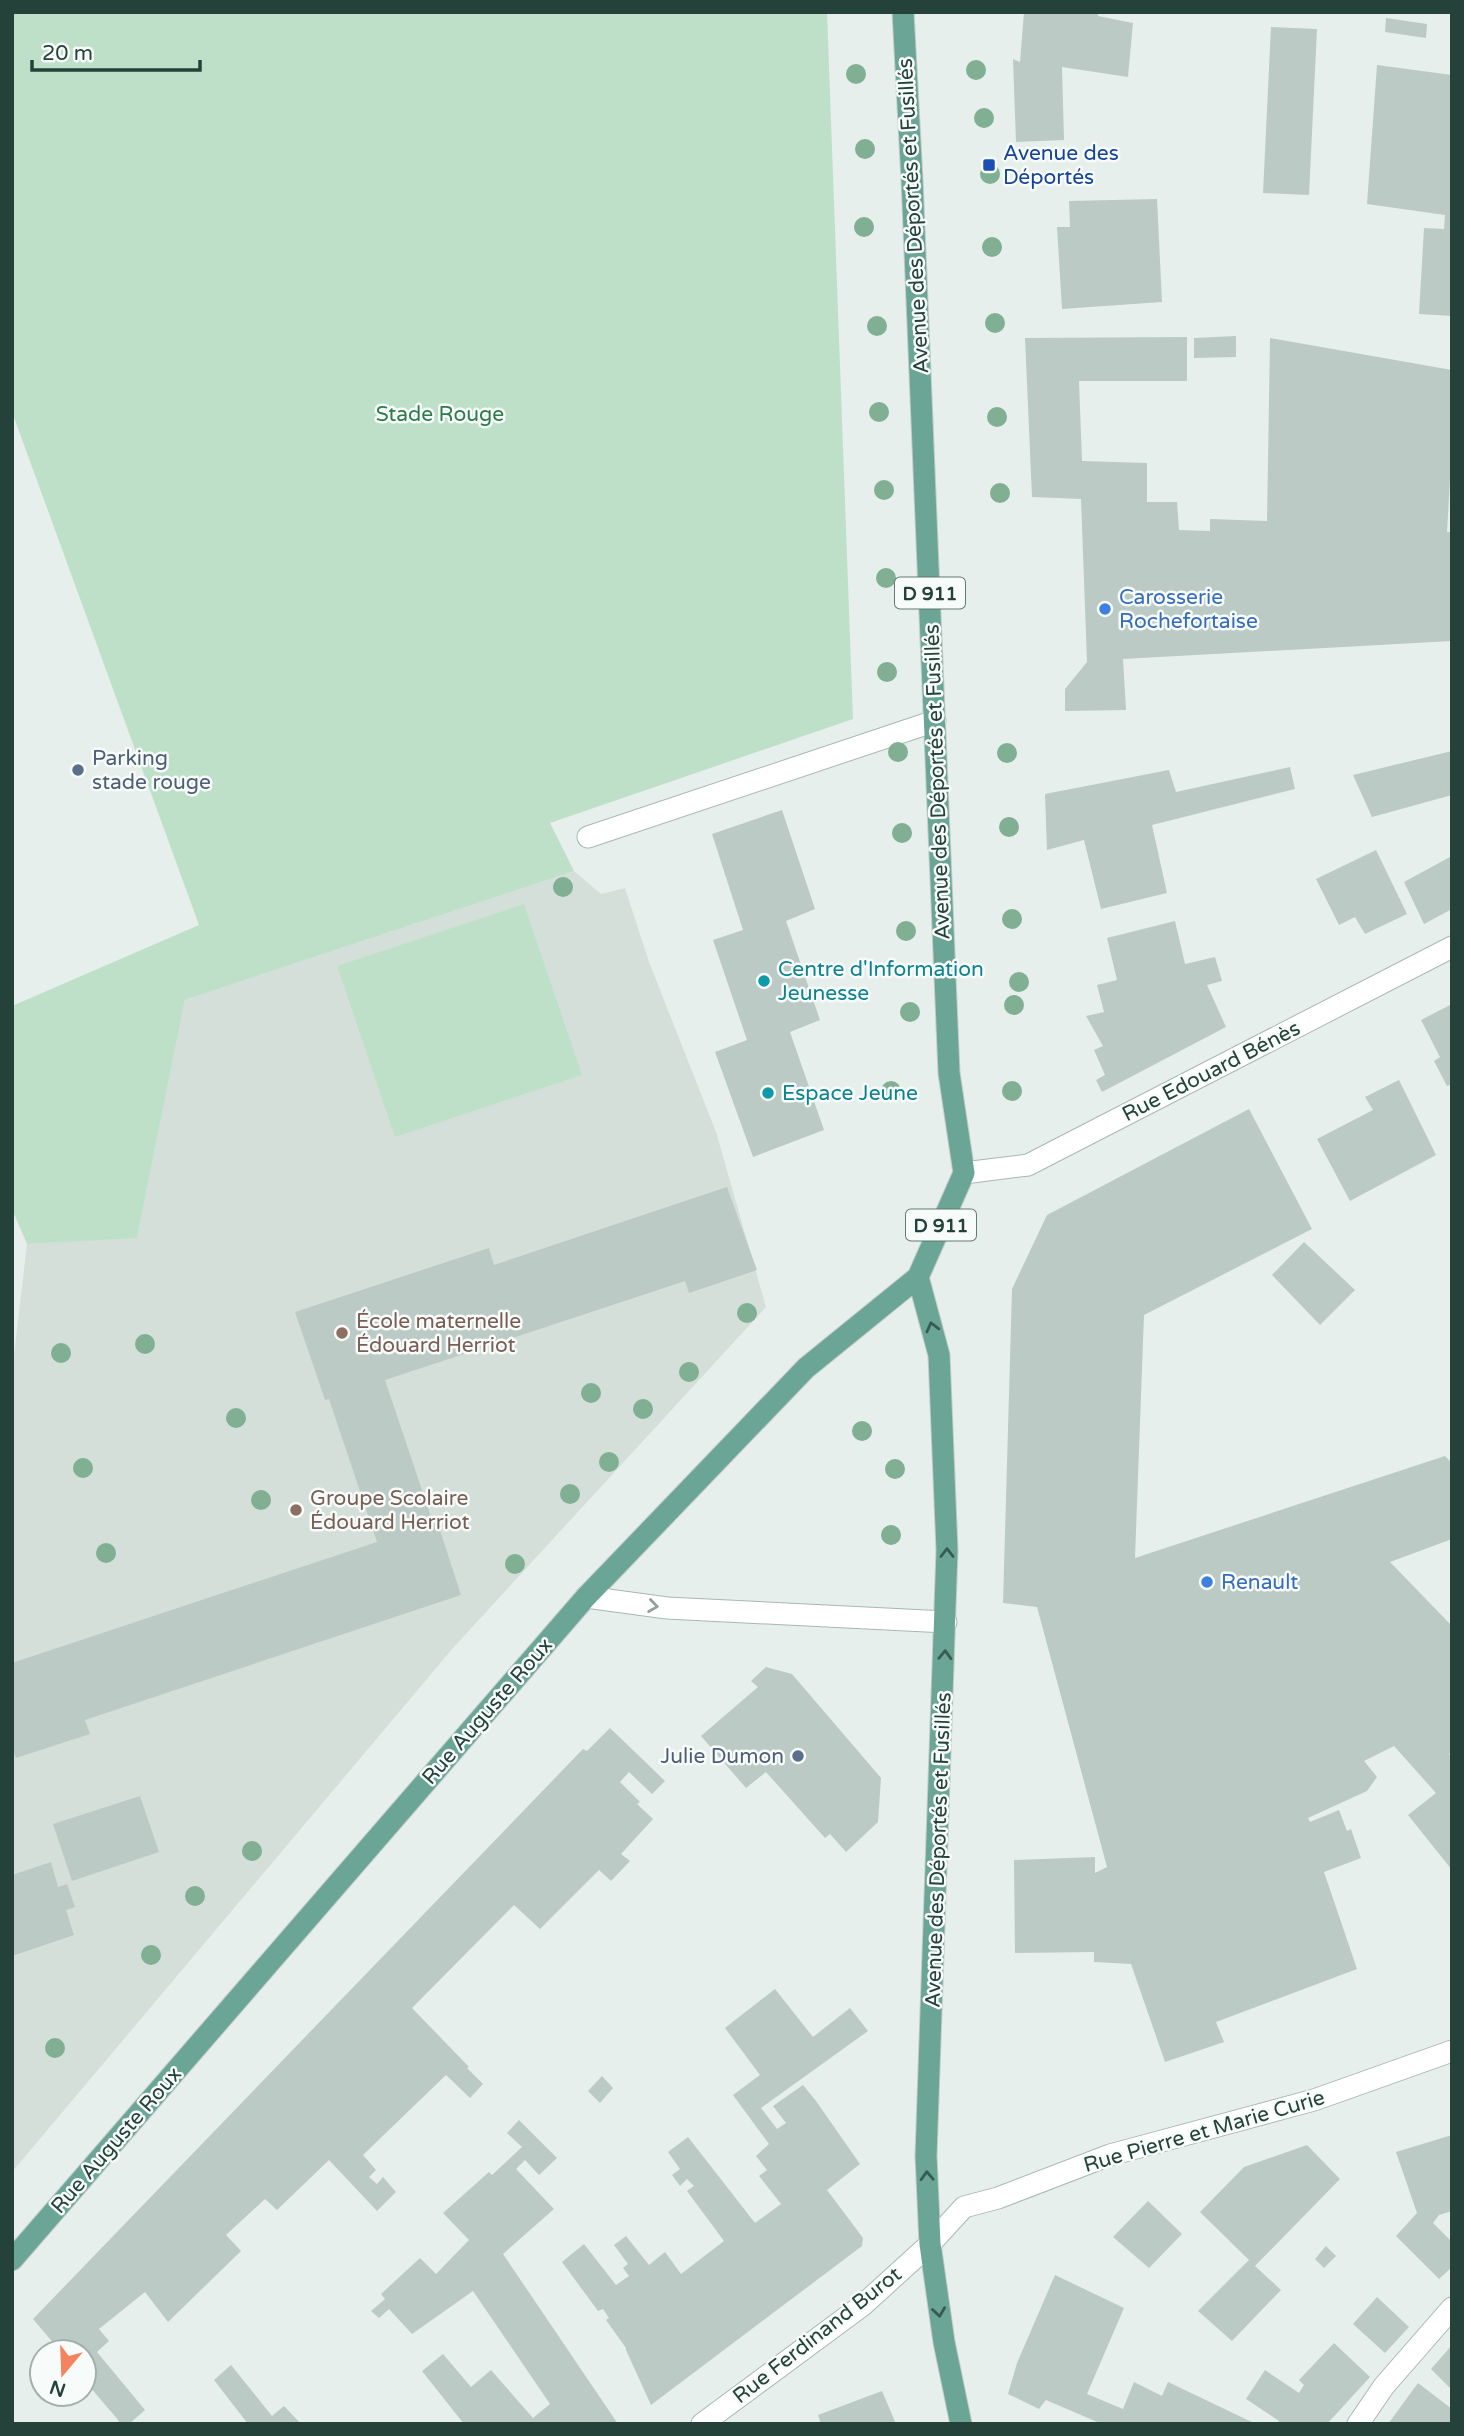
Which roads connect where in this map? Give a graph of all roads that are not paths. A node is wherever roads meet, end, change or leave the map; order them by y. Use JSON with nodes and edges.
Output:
{"nodes":[{"id":1,"x":903,"y":12,"type":"edge"},
{"id":2,"x":935,"y":721,"type":"junction"},
{"id":3,"x":588,"y":837,"type":"dead end"},
{"id":4,"x":1452,"y":947,"type":"edge"},
{"id":5,"x":964,"y":1173,"type":"junction"},
{"id":6,"x":918,"y":1277,"type":"junction"},
{"id":7,"x":586,"y":1597,"type":"junction"},
{"id":8,"x":946,"y":1622,"type":"junction"},
{"id":9,"x":1452,"y":2051,"type":"edge"},
{"id":10,"x":930,"y":2244,"type":"junction"},
{"id":11,"x":12,"y":2260,"type":"edge"},
{"id":12,"x":1452,"y":2308,"type":"edge"},
{"id":13,"x":702,"y":2424,"type":"edge"},
{"id":14,"x":961,"y":2424,"type":"edge"},
{"id":15,"x":1359,"y":2424,"type":"edge"}],
"edges":[{"from":1,"to":2,"type":"main road","name":"Avenue des Déportés et Fusillés","number":"D 911"},
{"from":2,"to":3,"type":"street"},
{"from":2,"to":5,"type":"main road","name":"Avenue des Déportés et Fusillés","number":"D 911"},
{"from":4,"to":5,"type":"street","name":"Rue Edouard Bénès"},
{"from":5,"to":6,"type":"main road","name":"Rue Auguste Roux","number":"D 911"},
{"from":6,"to":7,"type":"main road","name":"Rue Auguste Roux"},
{"from":8,"to":6,"type":"main road","name":"Avenue des Déportés et Fusillés","one_way":true},
{"from":7,"to":8,"type":"street","one_way":true},
{"from":7,"to":11,"type":"main road","name":"Rue Auguste Roux"},
{"from":10,"to":8,"type":"main road","name":"Avenue des Déportés et Fusillés","one_way":true},
{"from":9,"to":10,"type":"street","name":"Rue Pierre et Marie Curie"},
{"from":10,"to":13,"type":"street","name":"Rue Ferdinand Burot"},
{"from":10,"to":14,"type":"main road","name":"Avenue des Déportés et Fusillés","one_way":true},
{"from":12,"to":15,"type":"street"}]}
